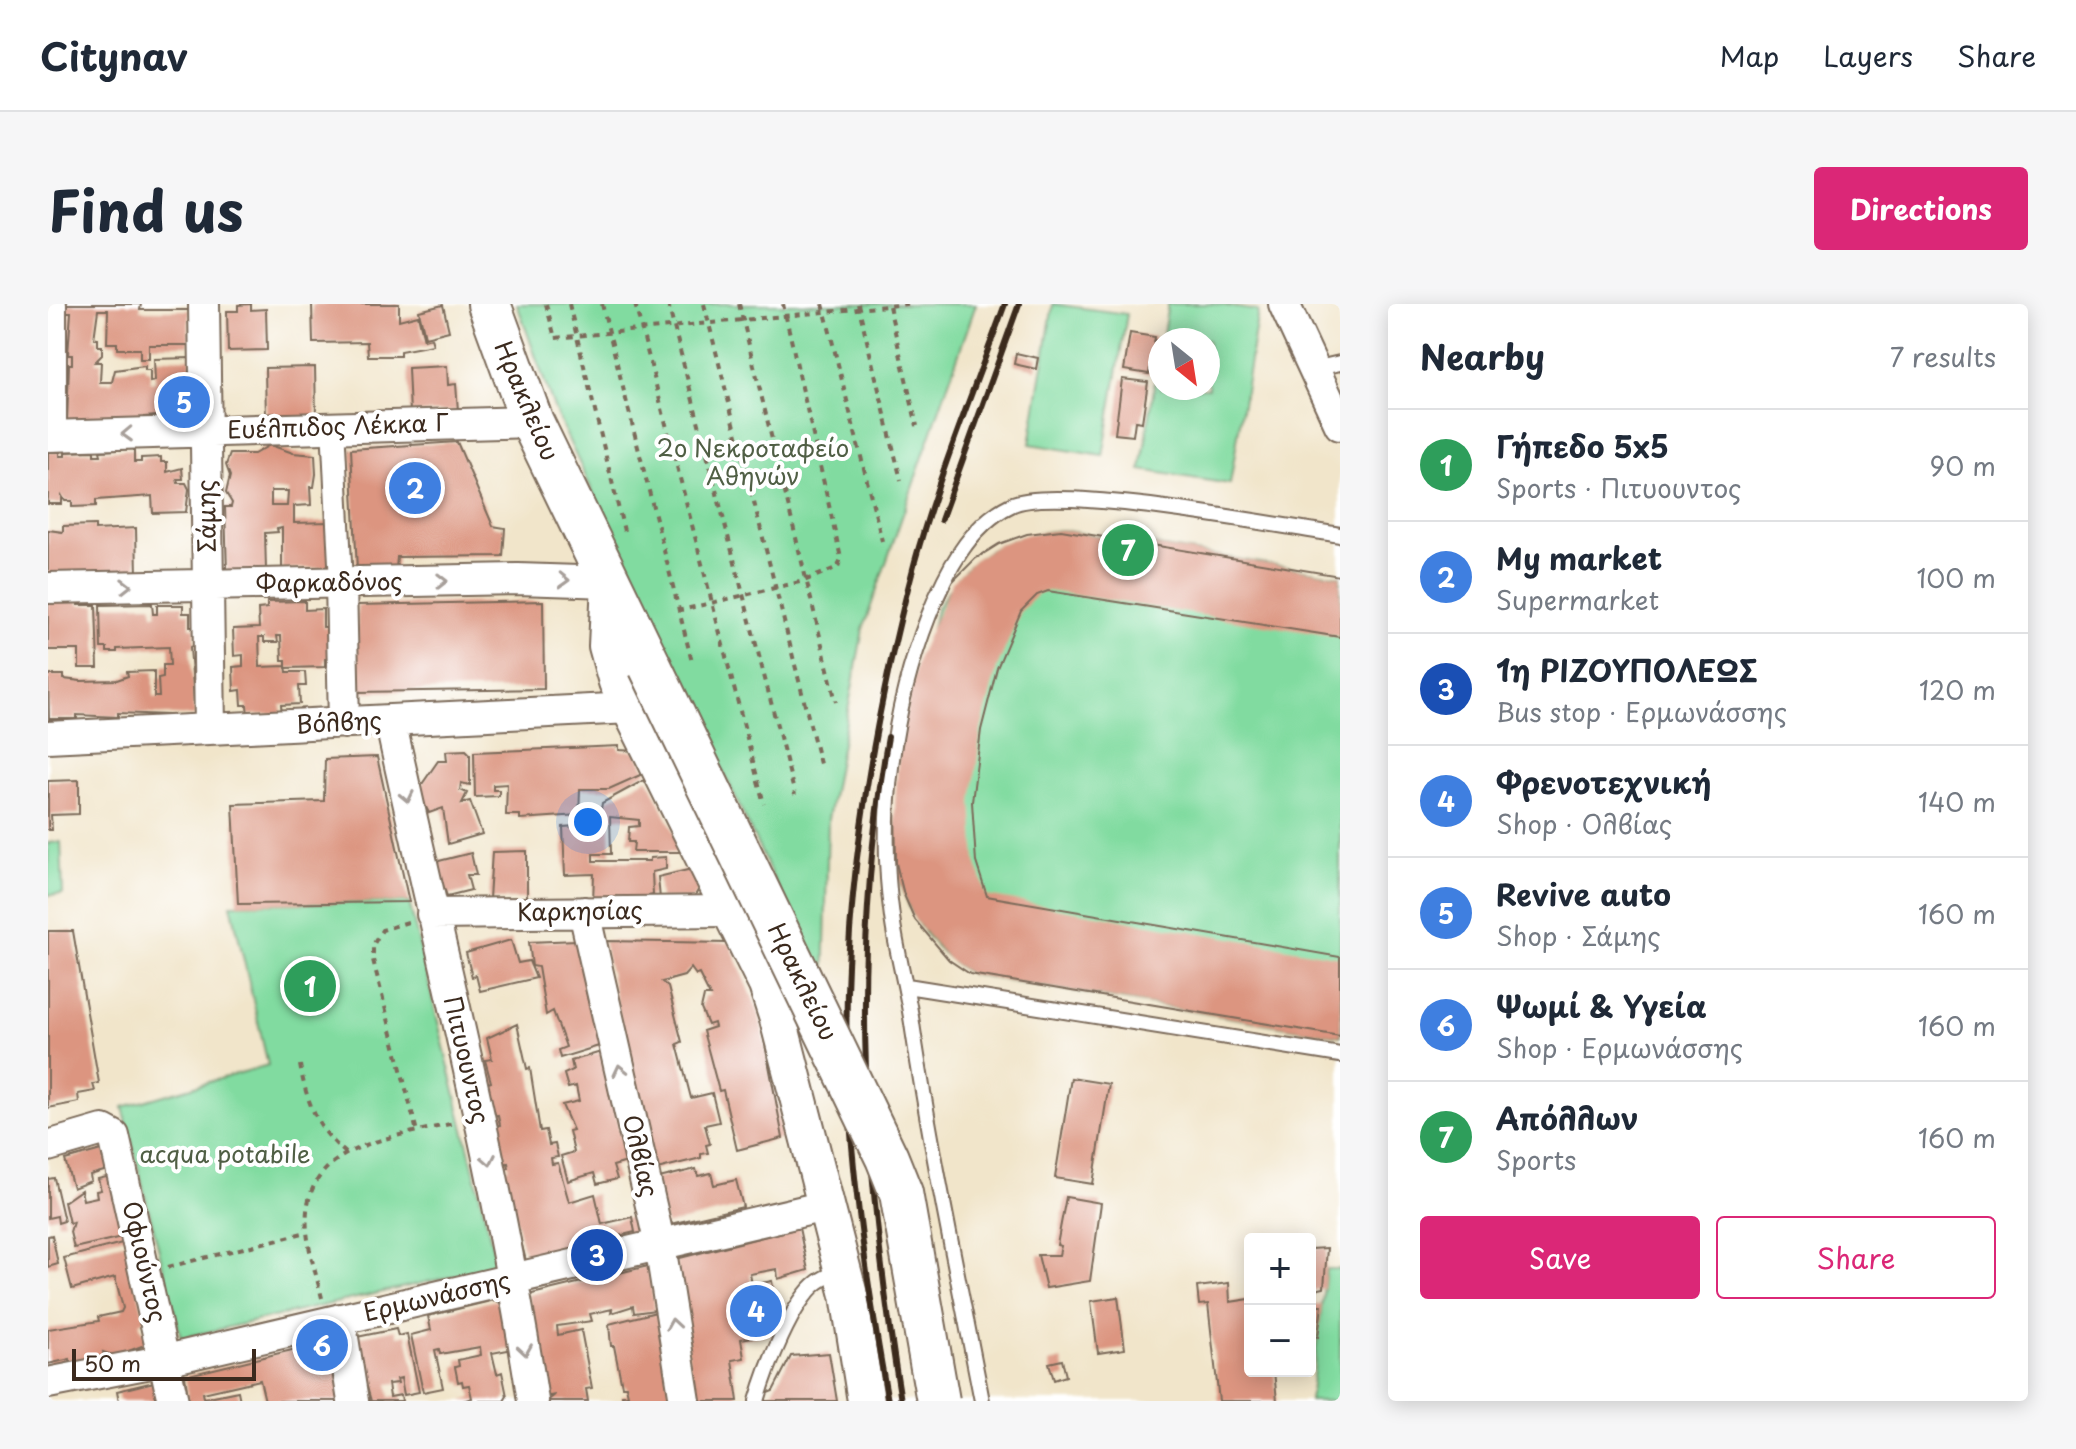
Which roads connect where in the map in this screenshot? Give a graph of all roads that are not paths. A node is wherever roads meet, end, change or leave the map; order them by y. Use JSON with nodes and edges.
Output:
{"nodes":[{"id":1,"x":51,"y":304,"type":"edge"},
{"id":2,"x":204,"y":304,"type":"edge"},
{"id":3,"x":489,"y":304,"type":"edge"},
{"id":4,"x":1284,"y":304,"type":"edge"},
{"id":5,"x":1327,"y":366,"type":"edge"},
{"id":6,"x":532,"y":422,"type":"junction"},
{"id":7,"x":333,"y":425,"type":"junction"},
{"id":8,"x":1340,"y":425,"type":"edge"},
{"id":9,"x":205,"y":431,"type":"junction"},
{"id":10,"x":49,"y":436,"type":"edge"},
{"id":11,"x":1340,"y":535,"type":"edge"},
{"id":12,"x":610,"y":582,"type":"junction"},
{"id":13,"x":341,"y":583,"type":"junction"},
{"id":14,"x":208,"y":585,"type":"junction"},
{"id":15,"x":48,"y":588,"type":"edge"},
{"id":16,"x":631,"y":708,"type":"junction"},
{"id":17,"x":390,"y":720,"type":"junction"},
{"id":18,"x":344,"y":723,"type":"junction"},
{"id":19,"x":210,"y":729,"type":"junction"},
{"id":20,"x":48,"y":737,"type":"edge"},
{"id":21,"x":729,"y":911,"type":"junction"},
{"id":22,"x":584,"y":912,"type":"junction"},
{"id":23,"x":432,"y":914,"type":"junction"},
{"id":24,"x":907,"y":986,"type":"junction"},
{"id":25,"x":1340,"y":1055,"type":"edge"},
{"id":26,"x":48,"y":1146,"type":"edge"},
{"id":27,"x":825,"y":1206,"type":"junction"},
{"id":28,"x":660,"y":1245,"type":"junction"},
{"id":29,"x":841,"y":1270,"type":"junction"},
{"id":30,"x":513,"y":1279,"type":"junction"},
{"id":31,"x":334,"y":1321,"type":"junction"},
{"id":32,"x":166,"y":1360,"type":"junction"},
{"id":33,"x":48,"y":1383,"type":"edge"},
{"id":34,"x":173,"y":1401,"type":"edge"},
{"id":35,"x":353,"y":1401,"type":"edge"},
{"id":36,"x":533,"y":1401,"type":"edge"},
{"id":37,"x":685,"y":1401,"type":"edge"},
{"id":38,"x":757,"y":1401,"type":"edge"},
{"id":39,"x":866,"y":1401,"type":"edge"},
{"id":40,"x":938,"y":1401,"type":"edge"},
{"id":41,"x":982,"y":1401,"type":"edge"}],
"edges":[{"from":1,"to":10,"type":"street"},
{"from":2,"to":9,"type":"street","name":"Σάμης"},
{"from":3,"to":6,"type":"main road","name":"Ηρακλείου"},
{"from":4,"to":5,"type":"street"},
{"from":5,"to":8,"type":"street"},
{"from":6,"to":7,"type":"street","name":"Ευέλπιδος Λέκκα Γ"},
{"from":6,"to":12,"type":"main road","name":"Ηρακλείου"},
{"from":7,"to":9,"type":"street","name":"Ευέλπιδος Λέκκα Γ"},
{"from":7,"to":13,"type":"street"},
{"from":9,"to":10,"type":"street","name":"Ευέλπιδος Λέκκα Γ","one_way":true},
{"from":9,"to":14,"type":"street","name":"Σάμης"},
{"from":11,"to":24,"type":"lane"},
{"from":13,"to":12,"type":"street","name":"Φαρκαδόνος","one_way":true},
{"from":12,"to":16,"type":"street","name":"Ηρακλείου"},
{"from":12,"to":40,"type":"main road","name":"Ηρακλείου","bridge":true},
{"from":13,"to":14,"type":"street","name":"Φαρκαδόνος"},
{"from":13,"to":18,"type":"street"},
{"from":15,"to":14,"type":"street","name":"Φαρκαδόνος","one_way":true},
{"from":14,"to":19,"type":"street","name":"Σάμης"},
{"from":16,"to":17,"type":"street","name":"Βόλβης"},
{"from":16,"to":21,"type":"street","name":"Ηρακλείου"},
{"from":17,"to":18,"type":"street","name":"Βόλβης"},
{"from":17,"to":23,"type":"street","name":"Πιτυουντος","one_way":true},
{"from":18,"to":19,"type":"street","name":"Βόλβης"},
{"from":19,"to":20,"type":"street","name":"Βόλβης"},
{"from":21,"to":22,"type":"street","name":"Καρκησίας"},
{"from":21,"to":27,"type":"street","name":"Ηρακλείου"},
{"from":22,"to":23,"type":"street","name":"Καρκησίας"},
{"from":28,"to":22,"type":"street","name":"Ολβίας","one_way":true},
{"from":23,"to":30,"type":"street","name":"Πιτυουντος","one_way":true},
{"from":24,"to":25,"type":"lane"},
{"from":24,"to":41,"type":"lane"},
{"from":26,"to":32,"type":"street","name":"Οφιούντος"},
{"from":27,"to":28,"type":"street","name":"Ερμωνάσσης"},
{"from":27,"to":29,"type":"street","name":"Ηρακλείου"},
{"from":28,"to":30,"type":"street","name":"Ερμωνάσσης"},
{"from":37,"to":28,"type":"street","name":"Ολβίας","one_way":true},
{"from":29,"to":38,"type":"lane"},
{"from":29,"to":39,"type":"street","name":"Ηρακλείου"},
{"from":30,"to":31,"type":"street","name":"Ερμωνάσσης"},
{"from":30,"to":36,"type":"street","name":"Πιτυουντος","one_way":true},
{"from":31,"to":32,"type":"street","name":"Ερμωνάσσης"},
{"from":31,"to":35,"type":"street"},
{"from":32,"to":33,"type":"street","name":"Ερμωνάσσης"},
{"from":32,"to":34,"type":"street","name":"Οφιούντος"}]}
